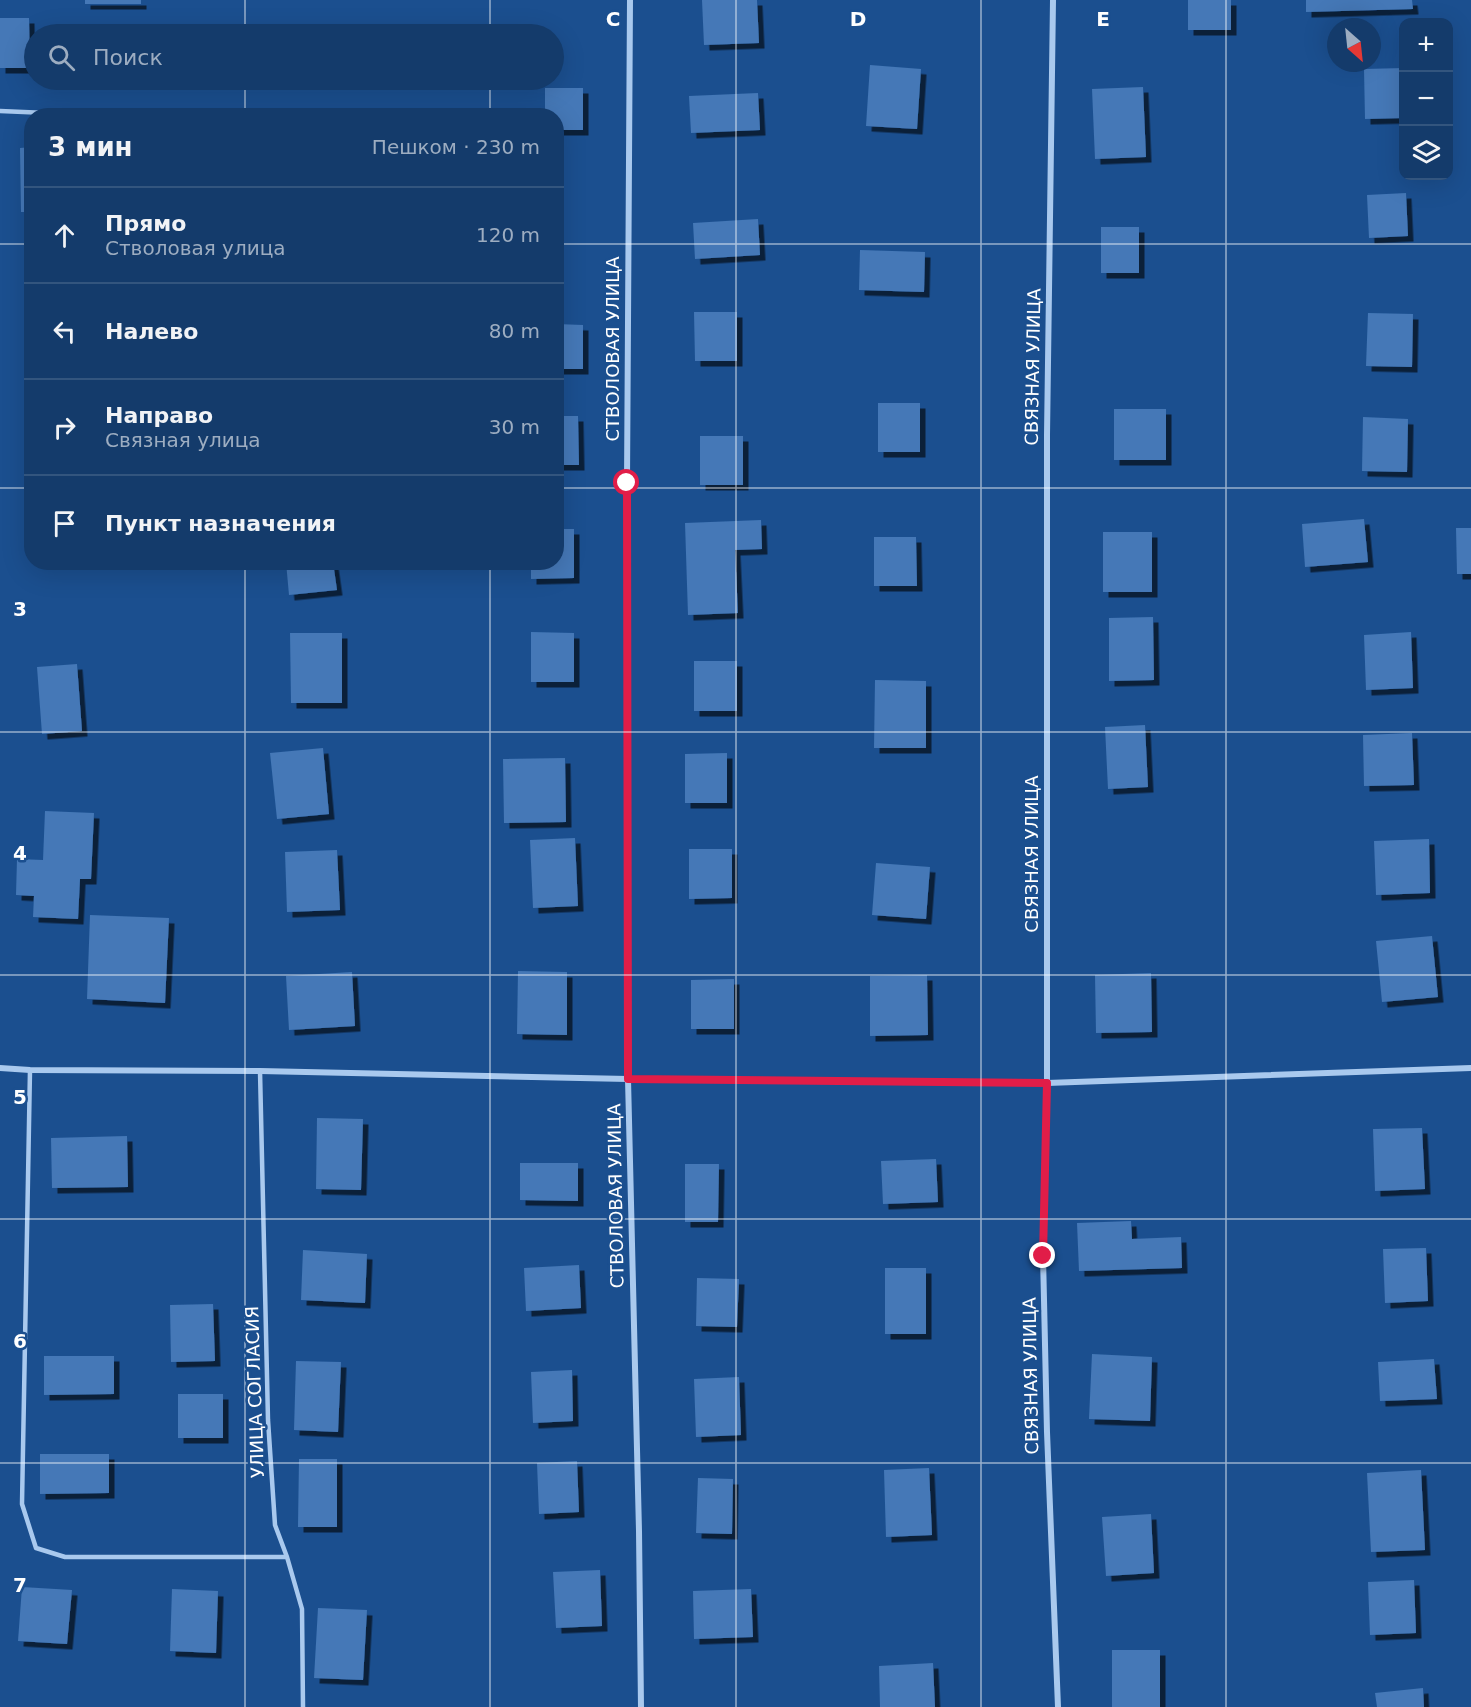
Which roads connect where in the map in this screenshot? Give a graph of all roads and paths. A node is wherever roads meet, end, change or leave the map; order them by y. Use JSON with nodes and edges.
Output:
{"nodes":[{"id":1,"x":630,"y":0,"type":"edge"},
{"id":2,"x":1053,"y":0,"type":"edge"},
{"id":3,"x":0,"y":111,"type":"edge"},
{"id":4,"x":24,"y":112,"type":"edge"},
{"id":5,"x":0,"y":1068,"type":"edge"},
{"id":6,"x":1471,"y":1068,"type":"edge"},
{"id":7,"x":30,"y":1070,"type":"junction"},
{"id":8,"x":260,"y":1071,"type":"junction"},
{"id":9,"x":628,"y":1079,"type":"junction"},
{"id":10,"x":1047,"y":1083,"type":"junction"},
{"id":11,"x":287,"y":1557,"type":"junction"},
{"id":12,"x":303,"y":1707,"type":"edge"},
{"id":13,"x":641,"y":1707,"type":"edge"},
{"id":14,"x":1058,"y":1707,"type":"edge"}],
"edges":[{"from":1,"to":9,"type":"street","name":"СТВОЛОВАЯ УЛИЦА"},
{"from":2,"to":10,"type":"street","name":"СВЯЗНАЯ УЛИЦА"},
{"from":3,"to":4,"type":"lane"},
{"from":5,"to":7,"type":"street"},
{"from":6,"to":10,"type":"street"},
{"from":7,"to":8,"type":"street"},
{"from":7,"to":11,"type":"lane"},
{"from":8,"to":9,"type":"street"},
{"from":8,"to":11,"type":"lane","name":"УЛИЦА СОГЛАСИЯ"},
{"from":9,"to":10,"type":"street"},
{"from":9,"to":13,"type":"street","name":"СТВОЛОВАЯ УЛИЦА"},
{"from":10,"to":14,"type":"street","name":"СВЯЗНАЯ УЛИЦА"},
{"from":11,"to":12,"type":"lane","name":"УЛИЦА СОГЛАСИЯ"}]}
